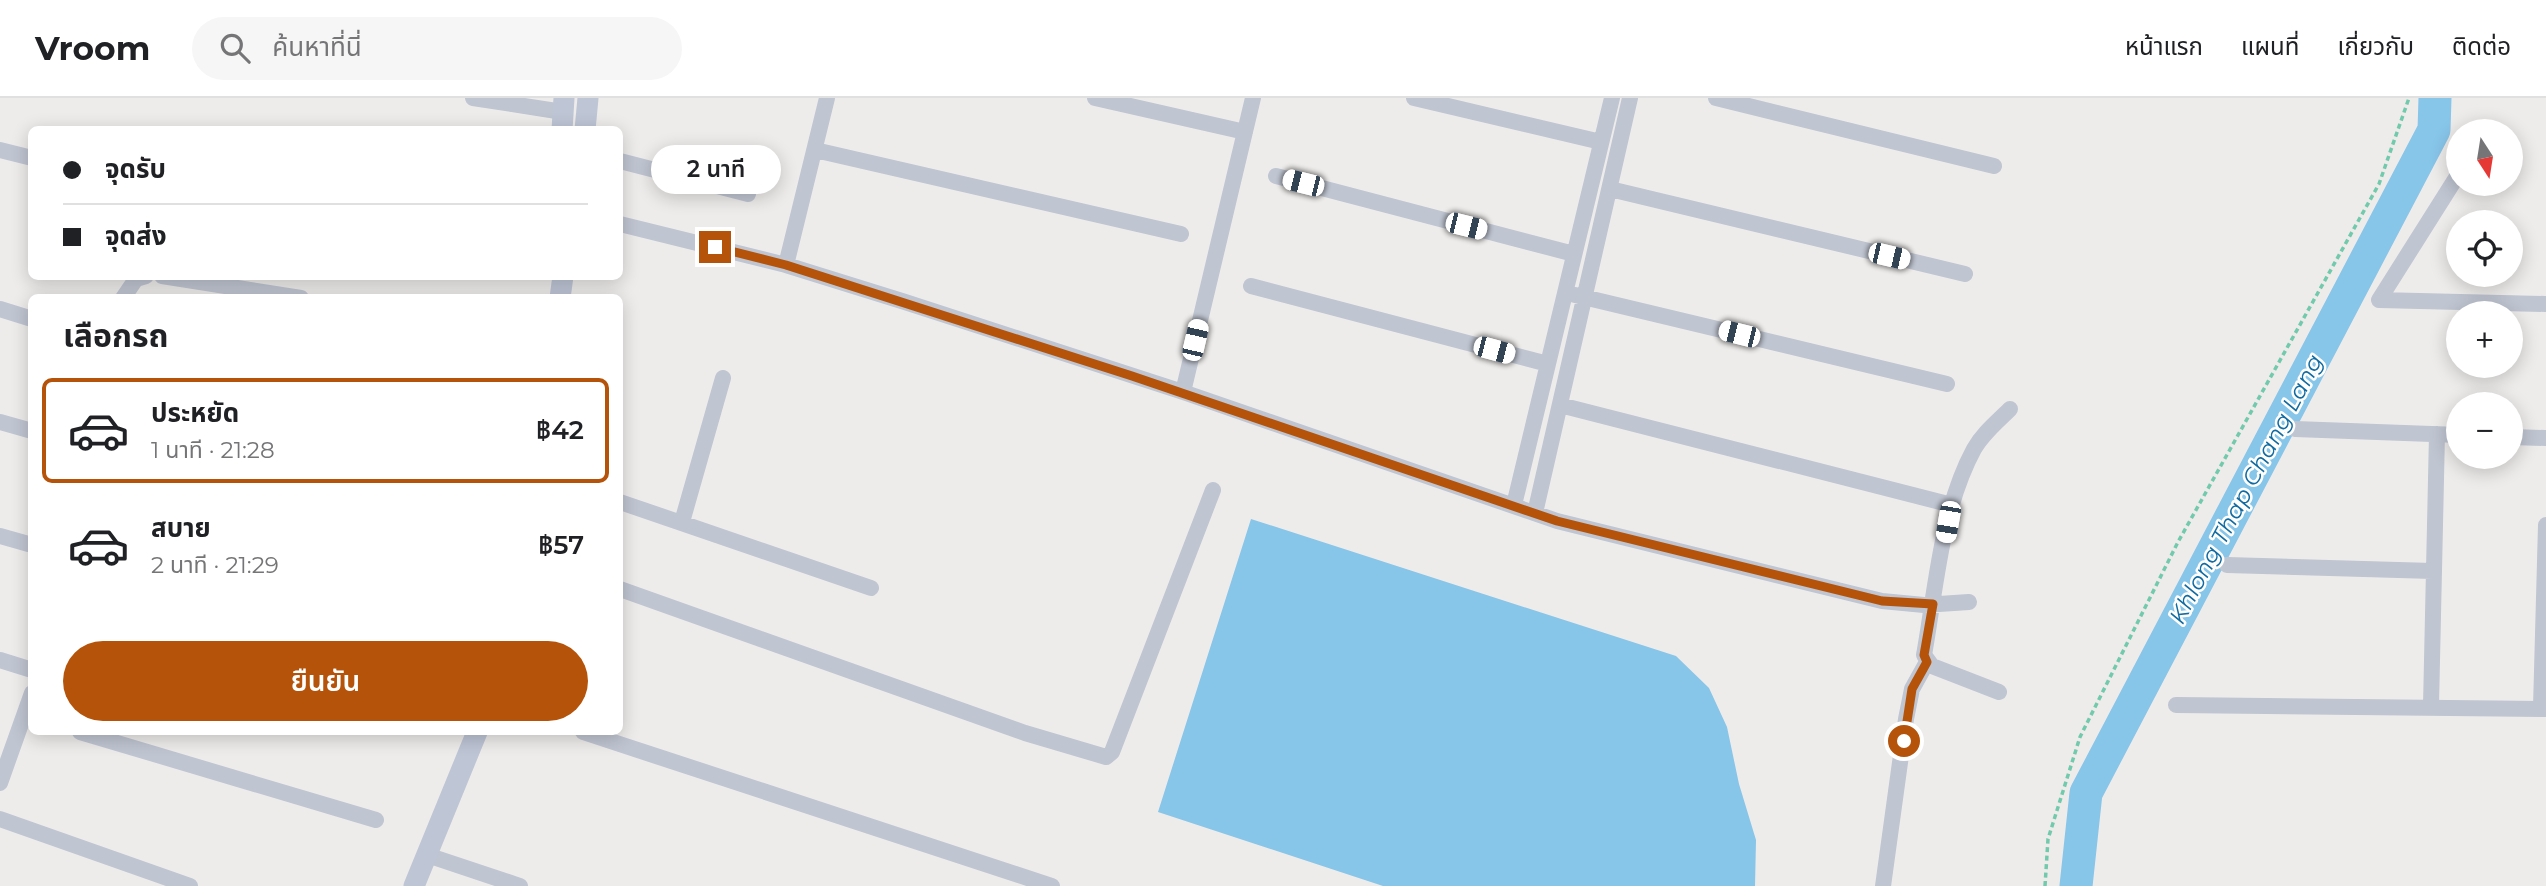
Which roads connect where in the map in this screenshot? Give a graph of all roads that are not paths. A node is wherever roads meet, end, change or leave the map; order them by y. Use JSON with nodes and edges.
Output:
{"nodes":[{"id":1,"x":473,"y":98,"type":"edge"},
{"id":2,"x":588,"y":98,"type":"edge"},
{"id":3,"x":827,"y":98,"type":"edge"},
{"id":4,"x":1095,"y":98,"type":"edge"},
{"id":5,"x":1253,"y":98,"type":"edge"},
{"id":6,"x":1413,"y":98,"type":"edge"},
{"id":7,"x":1612,"y":98,"type":"edge"},
{"id":8,"x":1630,"y":98,"type":"edge"},
{"id":9,"x":1716,"y":98,"type":"edge"},
{"id":10,"x":563,"y":113,"type":"edge"},
{"id":11,"x":585,"y":126,"type":"edge"},
{"id":12,"x":1245,"y":132,"type":"junction"},
{"id":13,"x":1601,"y":142,"type":"junction"},
{"id":14,"x":0,"y":150,"type":"edge"},
{"id":15,"x":815,"y":150,"type":"junction"},
{"id":16,"x":28,"y":157,"type":"edge"},
{"id":17,"x":623,"y":162,"type":"edge"},
{"id":18,"x":1994,"y":166,"type":"dead end"},
{"id":19,"x":1276,"y":176,"type":"dead end"},
{"id":20,"x":1610,"y":189,"type":"junction"},
{"id":21,"x":748,"y":194,"type":"dead end"},
{"id":22,"x":2446,"y":194,"type":"edge"},
{"id":23,"x":623,"y":225,"type":"edge"},
{"id":24,"x":1181,"y":234,"type":"dead end"},
{"id":25,"x":1574,"y":254,"type":"junction"},
{"id":26,"x":786,"y":265,"type":"junction"},
{"id":27,"x":1965,"y":274,"type":"dead end"},
{"id":28,"x":187,"y":280,"type":"edge"},
{"id":29,"x":1251,"y":286,"type":"dead end"},
{"id":30,"x":1564,"y":292,"type":"junction"},
{"id":31,"x":275,"y":294,"type":"edge"},
{"id":32,"x":1583,"y":297,"type":"junction"},
{"id":33,"x":2546,"y":304,"type":"edge"},
{"id":34,"x":0,"y":309,"type":"edge"},
{"id":35,"x":28,"y":318,"type":"edge"},
{"id":36,"x":1548,"y":364,"type":"junction"},
{"id":37,"x":723,"y":377,"type":"dead end"},
{"id":38,"x":1947,"y":384,"type":"dead end"},
{"id":39,"x":1182,"y":392,"type":"junction"},
{"id":40,"x":1560,"y":405,"type":"junction"},
{"id":41,"x":2011,"y":410,"type":"dead end"},
{"id":42,"x":0,"y":422,"type":"edge"},
{"id":43,"x":2295,"y":429,"type":"dead end"},
{"id":44,"x":28,"y":430,"type":"edge"},
{"id":45,"x":2437,"y":434,"type":"junction"},
{"id":46,"x":2446,"y":434,"type":"edge"},
{"id":47,"x":2523,"y":437,"type":"edge"},
{"id":48,"x":2546,"y":438,"type":"edge"},
{"id":49,"x":1213,"y":490,"type":"dead end"},
{"id":50,"x":623,"y":503,"type":"edge"},
{"id":51,"x":1952,"y":505,"type":"junction"},
{"id":52,"x":1514,"y":506,"type":"junction"},
{"id":53,"x":1535,"y":513,"type":"junction"},
{"id":54,"x":682,"y":522,"type":"junction"},
{"id":55,"x":2546,"y":525,"type":"edge"},
{"id":56,"x":0,"y":536,"type":"edge"},
{"id":57,"x":28,"y":544,"type":"edge"},
{"id":58,"x":2227,"y":565,"type":"dead end"},
{"id":59,"x":2434,"y":571,"type":"junction"},
{"id":60,"x":2545,"y":575,"type":"edge"},
{"id":61,"x":872,"y":588,"type":"dead end"},
{"id":62,"x":623,"y":590,"type":"edge"},
{"id":63,"x":1969,"y":602,"type":"dead end"},
{"id":64,"x":1933,"y":604,"type":"junction"},
{"id":65,"x":0,"y":660,"type":"edge"},
{"id":66,"x":1927,"y":662,"type":"junction"},
{"id":67,"x":28,"y":669,"type":"edge"},
{"id":68,"x":1999,"y":692,"type":"dead end"},
{"id":69,"x":2176,"y":705,"type":"dead end"},
{"id":70,"x":2431,"y":706,"type":"junction"},
{"id":71,"x":2543,"y":708,"type":"edge"},
{"id":72,"x":28,"y":716,"type":"edge"},
{"id":73,"x":90,"y":735,"type":"edge"},
{"id":74,"x":476,"y":735,"type":"edge"},
{"id":75,"x":592,"y":735,"type":"edge"},
{"id":76,"x":0,"y":783,"type":"edge"},
{"id":77,"x":0,"y":819,"type":"edge"},
{"id":78,"x":376,"y":820,"type":"dead end"},
{"id":79,"x":427,"y":855,"type":"junction"},
{"id":80,"x":190,"y":886,"type":"edge"},
{"id":81,"x":414,"y":886,"type":"edge"},
{"id":82,"x":520,"y":886,"type":"edge"},
{"id":83,"x":1052,"y":886,"type":"edge"},
{"id":84,"x":1883,"y":886,"type":"edge"}],
"edges":[{"from":1,"to":10,"type":"street"},
{"from":2,"to":11,"type":"street"},
{"from":3,"to":15,"type":"street"},
{"from":4,"to":12,"type":"street"},
{"from":5,"to":12,"type":"street"},
{"from":6,"to":13,"type":"street"},
{"from":7,"to":13,"type":"street"},
{"from":8,"to":20,"type":"street"},
{"from":9,"to":18,"type":"street"},
{"from":12,"to":39,"type":"street"},
{"from":13,"to":25,"type":"street"},
{"from":14,"to":16,"type":"street"},
{"from":15,"to":24,"type":"street"},
{"from":15,"to":26,"type":"street"},
{"from":17,"to":21,"type":"street"},
{"from":19,"to":25,"type":"street"},
{"from":20,"to":27,"type":"street"},
{"from":20,"to":32,"type":"street"},
{"from":22,"to":33,"type":"street"},
{"from":23,"to":26,"type":"street"},
{"from":25,"to":30,"type":"street"},
{"from":26,"to":39,"type":"street"},
{"from":28,"to":31,"type":"street"},
{"from":29,"to":36,"type":"street"},
{"from":30,"to":32,"type":"street"},
{"from":30,"to":36,"type":"street"},
{"from":32,"to":38,"type":"street"},
{"from":32,"to":40,"type":"street"},
{"from":34,"to":35,"type":"street"},
{"from":36,"to":52,"type":"street"},
{"from":37,"to":54,"type":"street"},
{"from":39,"to":52,"type":"street"},
{"from":40,"to":51,"type":"street"},
{"from":40,"to":53,"type":"street"},
{"from":41,"to":51,"type":"street"},
{"from":42,"to":44,"type":"street"},
{"from":43,"to":45,"type":"street"},
{"from":45,"to":46,"type":"street"},
{"from":45,"to":59,"type":"street"},
{"from":47,"to":48,"type":"street"},
{"from":49,"to":62,"type":"street"},
{"from":50,"to":54,"type":"street"},
{"from":51,"to":64,"type":"street"},
{"from":52,"to":53,"type":"street"},
{"from":53,"to":64,"type":"street"},
{"from":54,"to":61,"type":"street"},
{"from":55,"to":60,"type":"street"},
{"from":56,"to":57,"type":"street"},
{"from":58,"to":59,"type":"street"},
{"from":59,"to":70,"type":"street"},
{"from":60,"to":71,"type":"street"},
{"from":63,"to":64,"type":"street"},
{"from":64,"to":66,"type":"street"},
{"from":65,"to":67,"type":"street"},
{"from":66,"to":68,"type":"street"},
{"from":66,"to":84,"type":"street"},
{"from":69,"to":70,"type":"street"},
{"from":70,"to":71,"type":"street"},
{"from":72,"to":76,"type":"street"},
{"from":73,"to":78,"type":"street"},
{"from":74,"to":79,"type":"street"},
{"from":75,"to":83,"type":"street"},
{"from":77,"to":80,"type":"street"},
{"from":79,"to":81,"type":"street"},
{"from":79,"to":82,"type":"street"}]}
